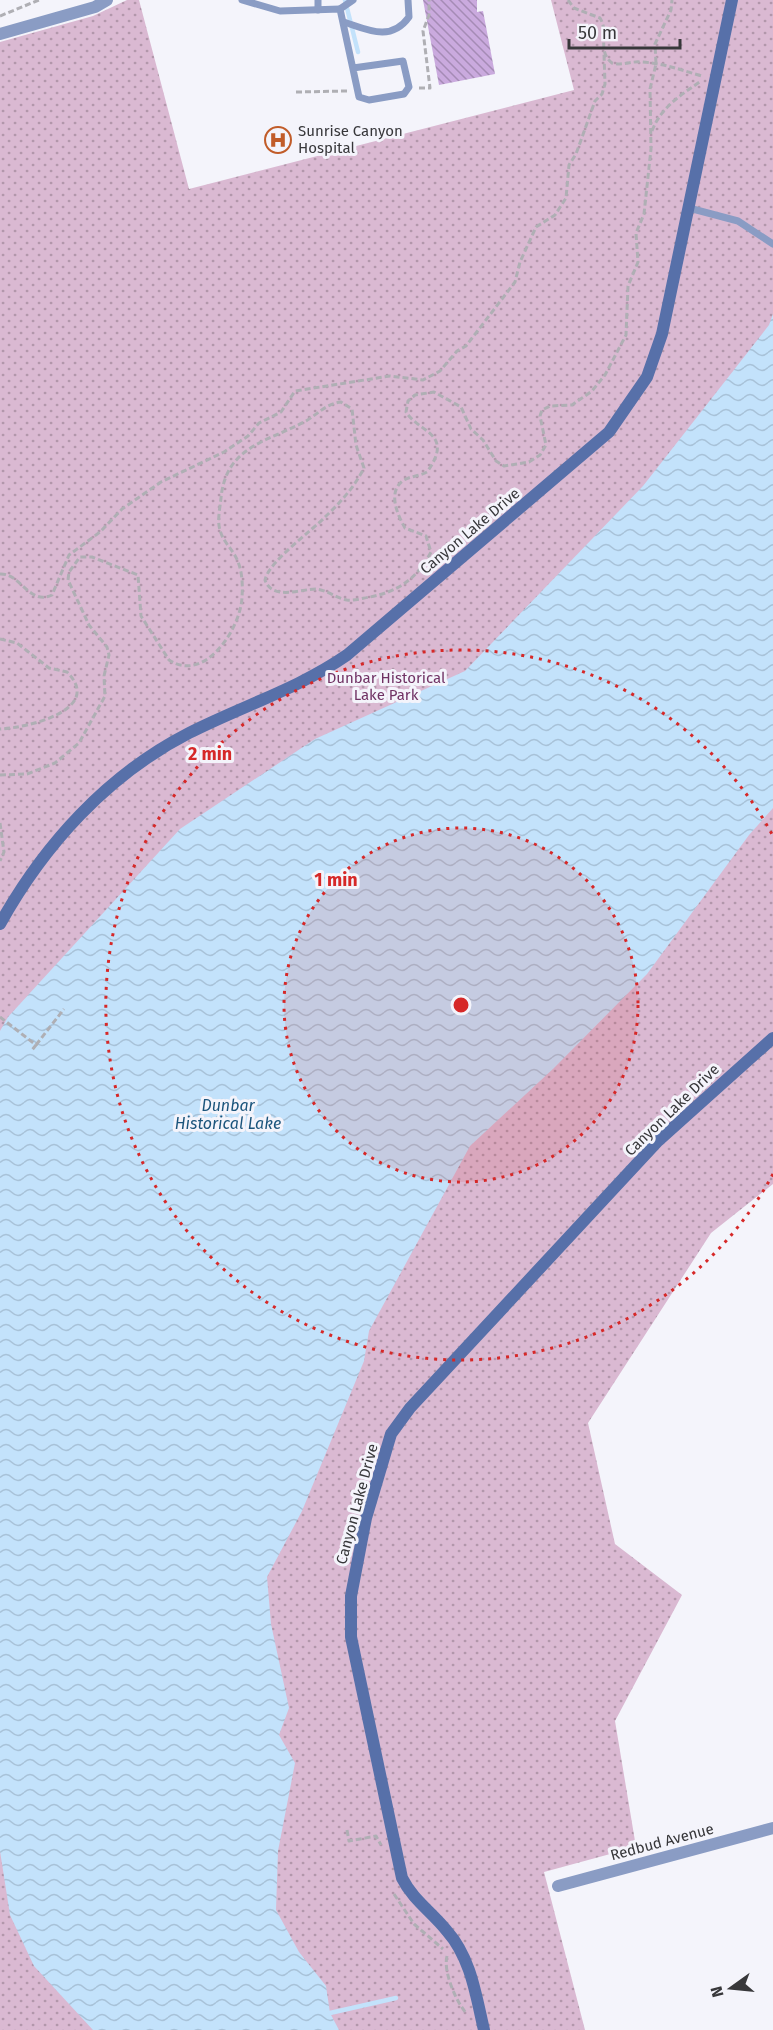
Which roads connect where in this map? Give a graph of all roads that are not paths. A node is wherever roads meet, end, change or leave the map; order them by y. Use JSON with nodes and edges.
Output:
{"nodes":[{"id":1,"x":107,"y":0,"type":"edge"},
{"id":2,"x":242,"y":0,"type":"edge"},
{"id":3,"x":318,"y":0,"type":"edge"},
{"id":4,"x":353,"y":0,"type":"edge"},
{"id":5,"x":408,"y":0,"type":"edge"},
{"id":6,"x":732,"y":0,"type":"edge"},
{"id":7,"x":340,"y":9,"type":"junction"},
{"id":8,"x":318,"y":10,"type":"junction"},
{"id":9,"x":344,"y":22,"type":"junction"},
{"id":10,"x":0,"y":34,"type":"edge"},
{"id":11,"x":353,"y":68,"type":"junction"},
{"id":12,"x":689,"y":208,"type":"junction"},
{"id":13,"x":773,"y":243,"type":"edge"},
{"id":14,"x":0,"y":924,"type":"edge"},
{"id":15,"x":773,"y":1038,"type":"edge"},
{"id":16,"x":773,"y":1828,"type":"edge"},
{"id":17,"x":558,"y":1886,"type":"dead end"},
{"id":18,"x":484,"y":2030,"type":"edge"}],
"edges":[{"from":1,"to":10,"type":"street"},
{"from":2,"to":8,"type":"lane"},
{"from":3,"to":8,"type":"lane"},
{"from":4,"to":7,"type":"lane"},
{"from":5,"to":9,"type":"lane"},
{"from":6,"to":12,"type":"street","name":"Canyon Lake Drive"},
{"from":7,"to":8,"type":"lane"},
{"from":7,"to":9,"type":"lane"},
{"from":9,"to":11,"type":"lane"},
{"from":11,"to":11,"type":"lane"},
{"from":12,"to":13,"type":"lane"},
{"from":12,"to":14,"type":"street","name":"Canyon Lake Drive"},
{"from":15,"to":18,"type":"street","name":"Canyon Lake Drive"},
{"from":16,"to":17,"type":"street","name":"Redbud Avenue"}]}
